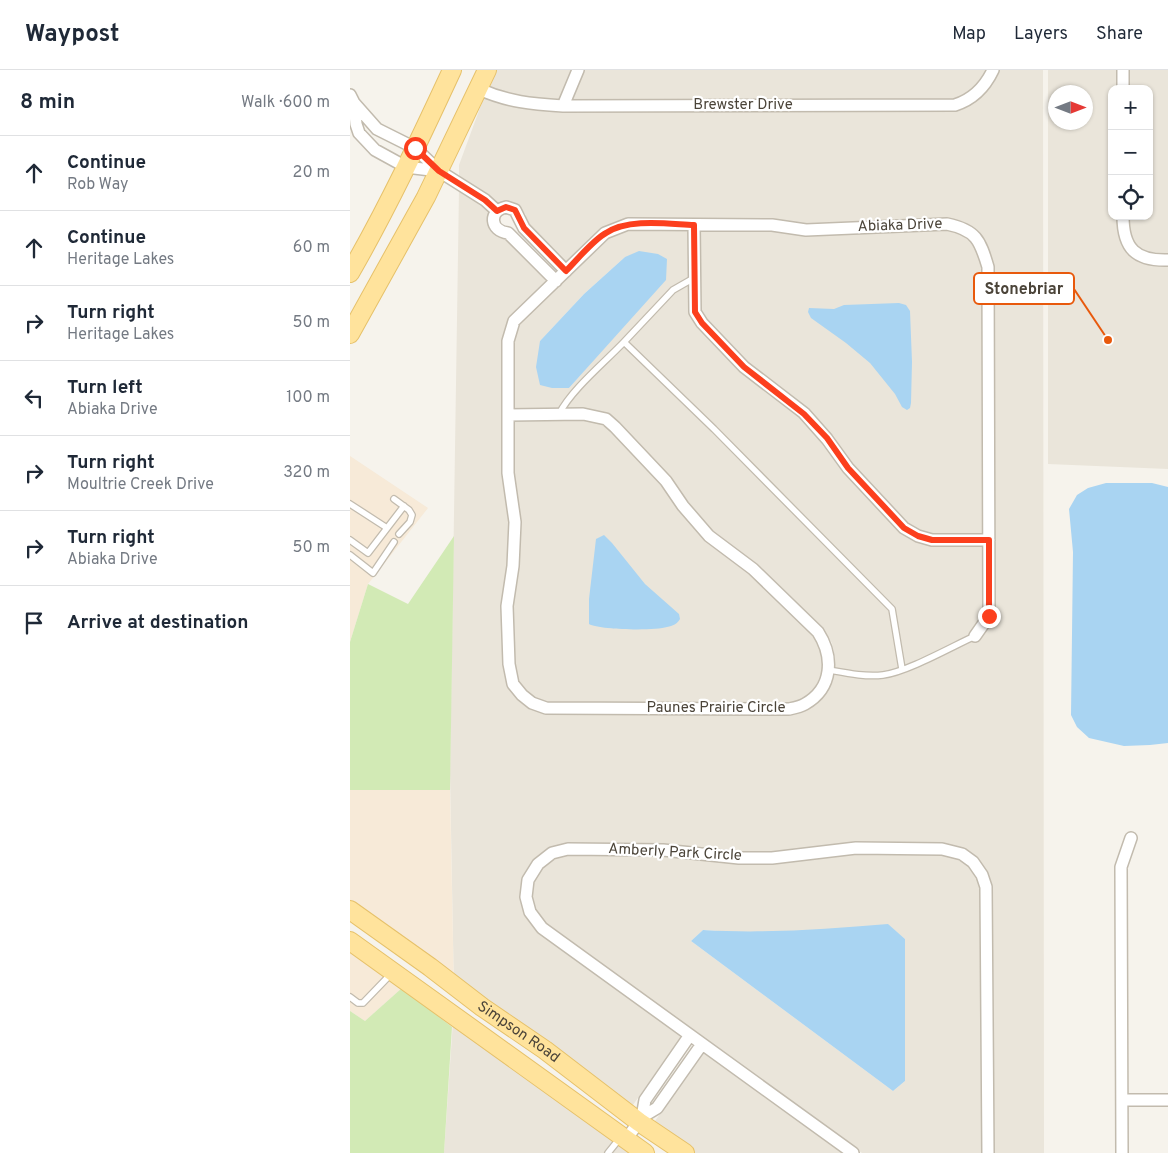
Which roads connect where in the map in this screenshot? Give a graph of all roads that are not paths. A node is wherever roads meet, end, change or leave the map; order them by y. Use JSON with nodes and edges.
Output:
{"nodes":[{"id":1,"x":452,"y":70,"type":"edge"},
{"id":2,"x":487,"y":70,"type":"edge"},
{"id":3,"x":578,"y":70,"type":"edge"},
{"id":4,"x":994,"y":70,"type":"edge"},
{"id":5,"x":1123,"y":70,"type":"edge"},
{"id":6,"x":1123,"y":85,"type":"edge"},
{"id":7,"x":479,"y":89,"type":"junction"},
{"id":8,"x":351,"y":102,"type":"edge"},
{"id":9,"x":562,"y":106,"type":"junction"},
{"id":10,"x":355,"y":132,"type":"edge"},
{"id":11,"x":415,"y":148,"type":"junction"},
{"id":12,"x":406,"y":167,"type":"junction"},
{"id":13,"x":439,"y":171,"type":"junction"},
{"id":14,"x":497,"y":211,"type":"junction"},
{"id":15,"x":519,"y":220,"type":"junction"},
{"id":16,"x":1123,"y":220,"type":"edge"},
{"id":17,"x":694,"y":225,"type":"junction"},
{"id":18,"x":508,"y":233,"type":"junction"},
{"id":19,"x":1168,"y":260,"type":"edge"},
{"id":20,"x":566,"y":271,"type":"junction"},
{"id":21,"x":350,"y":273,"type":"edge"},
{"id":22,"x":694,"y":278,"type":"junction"},
{"id":23,"x":556,"y":281,"type":"junction"},
{"id":24,"x":350,"y":334,"type":"edge"},
{"id":25,"x":624,"y":342,"type":"junction"},
{"id":26,"x":558,"y":414,"type":"junction"},
{"id":27,"x":508,"y":415,"type":"junction"},
{"id":28,"x":394,"y":499,"type":"dead end"},
{"id":29,"x":350,"y":504,"type":"edge"},
{"id":30,"x":404,"y":506,"type":"junction"},
{"id":31,"x":387,"y":528,"type":"junction"},
{"id":32,"x":399,"y":534,"type":"dead end"},
{"id":33,"x":350,"y":540,"type":"edge"},
{"id":34,"x":989,"y":540,"type":"junction"},
{"id":35,"x":394,"y":542,"type":"dead end"},
{"id":36,"x":350,"y":555,"type":"edge"},
{"id":37,"x":975,"y":636,"type":"joint"},
{"id":38,"x":902,"y":669,"type":"junction"},
{"id":39,"x":829,"y":670,"type":"junction"},
{"id":40,"x":1131,"y":838,"type":"dead end"},
{"id":41,"x":350,"y":910,"type":"edge"},
{"id":42,"x":350,"y":941,"type":"edge"},
{"id":43,"x":393,"y":971,"type":"junction"},
{"id":44,"x":350,"y":997,"type":"edge"},
{"id":45,"x":482,"y":1007,"type":"junction"},
{"id":46,"x":690,"y":1035,"type":"junction"},
{"id":47,"x":702,"y":1044,"type":"junction"},
{"id":48,"x":1122,"y":1100,"type":"junction"},
{"id":49,"x":1168,"y":1100,"type":"edge"},
{"id":50,"x":640,"y":1119,"type":"junction"},
{"id":51,"x":624,"y":1138,"type":"junction"},
{"id":52,"x":608,"y":1153,"type":"edge"},
{"id":53,"x":645,"y":1153,"type":"edge"},
{"id":54,"x":686,"y":1153,"type":"edge"},
{"id":55,"x":853,"y":1153,"type":"edge"},
{"id":56,"x":988,"y":1153,"type":"edge"},
{"id":57,"x":1122,"y":1153,"type":"edge"}],
"edges":[{"from":1,"to":11,"type":"main road"},
{"from":2,"to":7,"type":"main road"},
{"from":3,"to":9,"type":"street"},
{"from":4,"to":9,"type":"street","name":"Brewster Drive"},
{"from":5,"to":6,"type":"street"},
{"from":7,"to":9,"type":"street","name":"Brewster Drive"},
{"from":7,"to":13,"type":"main road"},
{"from":8,"to":10,"type":"street"},
{"from":8,"to":11,"type":"street"},
{"from":10,"to":12,"type":"street"},
{"from":11,"to":12,"type":"main road"},
{"from":11,"to":13,"type":"street"},
{"from":12,"to":13,"type":"street"},
{"from":12,"to":21,"type":"main road"},
{"from":13,"to":14,"type":"street"},
{"from":13,"to":24,"type":"main road"},
{"from":14,"to":15,"type":"street"},
{"from":14,"to":18,"type":"street"},
{"from":15,"to":18,"type":"street"},
{"from":15,"to":20,"type":"street"},
{"from":16,"to":19,"type":"street"},
{"from":17,"to":20,"type":"street","name":"Abiaka Drive"},
{"from":17,"to":22,"type":"street"},
{"from":17,"to":34,"type":"street","name":"Abiaka Drive"},
{"from":18,"to":23,"type":"street"},
{"from":20,"to":23,"type":"street","name":"Abiaka Drive"},
{"from":22,"to":25,"type":"lane"},
{"from":22,"to":34,"type":"street"},
{"from":23,"to":27,"type":"street","name":"Paunes Prairie Circle"},
{"from":25,"to":26,"type":"lane"},
{"from":25,"to":38,"type":"lane"},
{"from":26,"to":27,"type":"street"},
{"from":26,"to":39,"type":"street"},
{"from":27,"to":39,"type":"street","name":"Paunes Prairie Circle"},
{"from":28,"to":30,"type":"lane"},
{"from":29,"to":31,"type":"lane"},
{"from":30,"to":31,"type":"lane"},
{"from":30,"to":32,"type":"lane"},
{"from":31,"to":33,"type":"lane"},
{"from":34,"to":37,"type":"street","name":"Abiaka Drive"},
{"from":35,"to":36,"type":"lane"},
{"from":37,"to":38,"type":"lane"},
{"from":38,"to":39,"type":"lane"},
{"from":40,"to":48,"type":"street"},
{"from":41,"to":45,"type":"main road","name":"Simpson Road"},
{"from":42,"to":43,"type":"main road","name":"Simpson Road"},
{"from":43,"to":44,"type":"lane"},
{"from":43,"to":45,"type":"main road"},
{"from":43,"to":51,"type":"main road","name":"Simpson Road"},
{"from":45,"to":50,"type":"main road","name":"Simpson Road"},
{"from":46,"to":47,"type":"street","name":"Amberly Park Circle"},
{"from":46,"to":50,"type":"street"},
{"from":46,"to":56,"type":"street","name":"Amberly Park Circle"},
{"from":47,"to":50,"type":"street"},
{"from":47,"to":55,"type":"street","name":"Amberly Park Circle"},
{"from":48,"to":49,"type":"street"},
{"from":48,"to":57,"type":"street"},
{"from":50,"to":51,"type":"street"},
{"from":50,"to":54,"type":"main road","name":"Simpson Road"},
{"from":51,"to":52,"type":"lane"},
{"from":51,"to":53,"type":"main road","name":"Simpson Road"}]}
